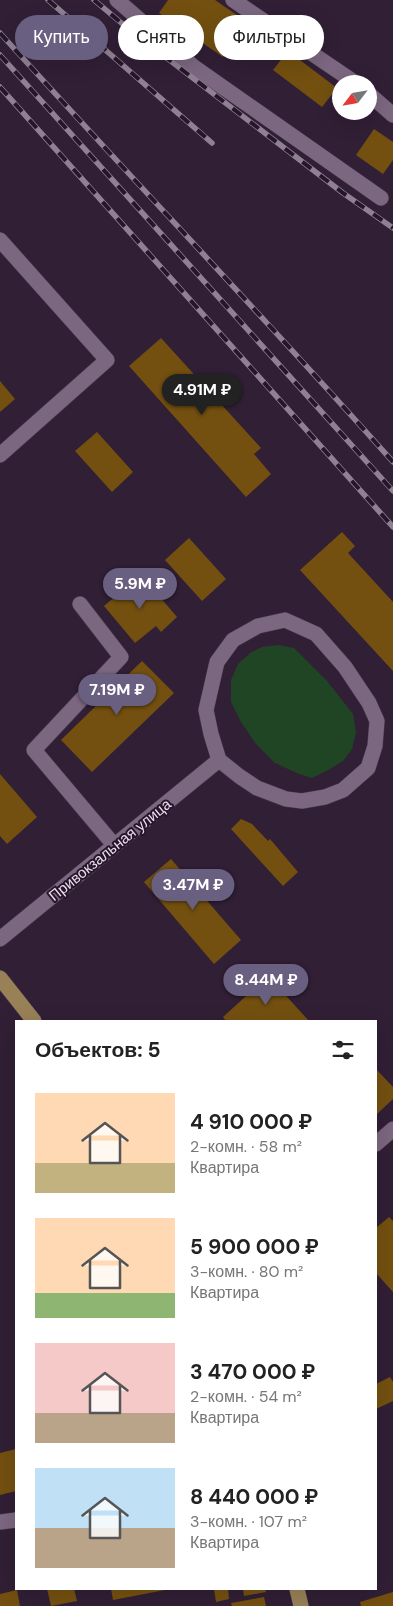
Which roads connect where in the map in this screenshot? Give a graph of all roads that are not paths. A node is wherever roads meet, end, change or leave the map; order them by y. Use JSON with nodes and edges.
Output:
{"nodes":[{"id":1,"x":117,"y":0,"type":"edge"},
{"id":2,"x":233,"y":0,"type":"edge"},
{"id":3,"x":344,"y":75,"type":"edge"},
{"id":4,"x":378,"y":102,"type":"edge"},
{"id":5,"x":393,"y":114,"type":"edge"},
{"id":6,"x":380,"y":198,"type":"dead end"},
{"id":7,"x":0,"y":240,"type":"edge"},
{"id":8,"x":0,"y":455,"type":"edge"},
{"id":9,"x":80,"y":604,"type":"dead end"},
{"id":10,"x":219,"y":760,"type":"junction"},
{"id":11,"x":114,"y":845,"type":"junction"},
{"id":12,"x":0,"y":939,"type":"edge"},
{"id":13,"x":0,"y":978,"type":"edge"},
{"id":14,"x":33,"y":1020,"type":"edge"},
{"id":15,"x":393,"y":1130,"type":"edge"},
{"id":16,"x":377,"y":1143,"type":"edge"},
{"id":17,"x":15,"y":1520,"type":"edge"},
{"id":18,"x":0,"y":1522,"type":"edge"},
{"id":19,"x":297,"y":1590,"type":"edge"},
{"id":20,"x":300,"y":1606,"type":"edge"}],
"edges":[{"from":1,"to":6,"type":"street"},
{"from":2,"to":3,"type":"street"},
{"from":4,"to":5,"type":"street"},
{"from":7,"to":8,"type":"street"},
{"from":9,"to":11,"type":"street"},
{"from":10,"to":10,"type":"street"},
{"from":10,"to":11,"type":"street","name":"Привокзальная улица"},
{"from":11,"to":12,"type":"street","name":"Привокзальная улица"},
{"from":13,"to":14,"type":"main road"},
{"from":15,"to":16,"type":"street"},
{"from":17,"to":18,"type":"street"},
{"from":19,"to":20,"type":"main road"}]}
